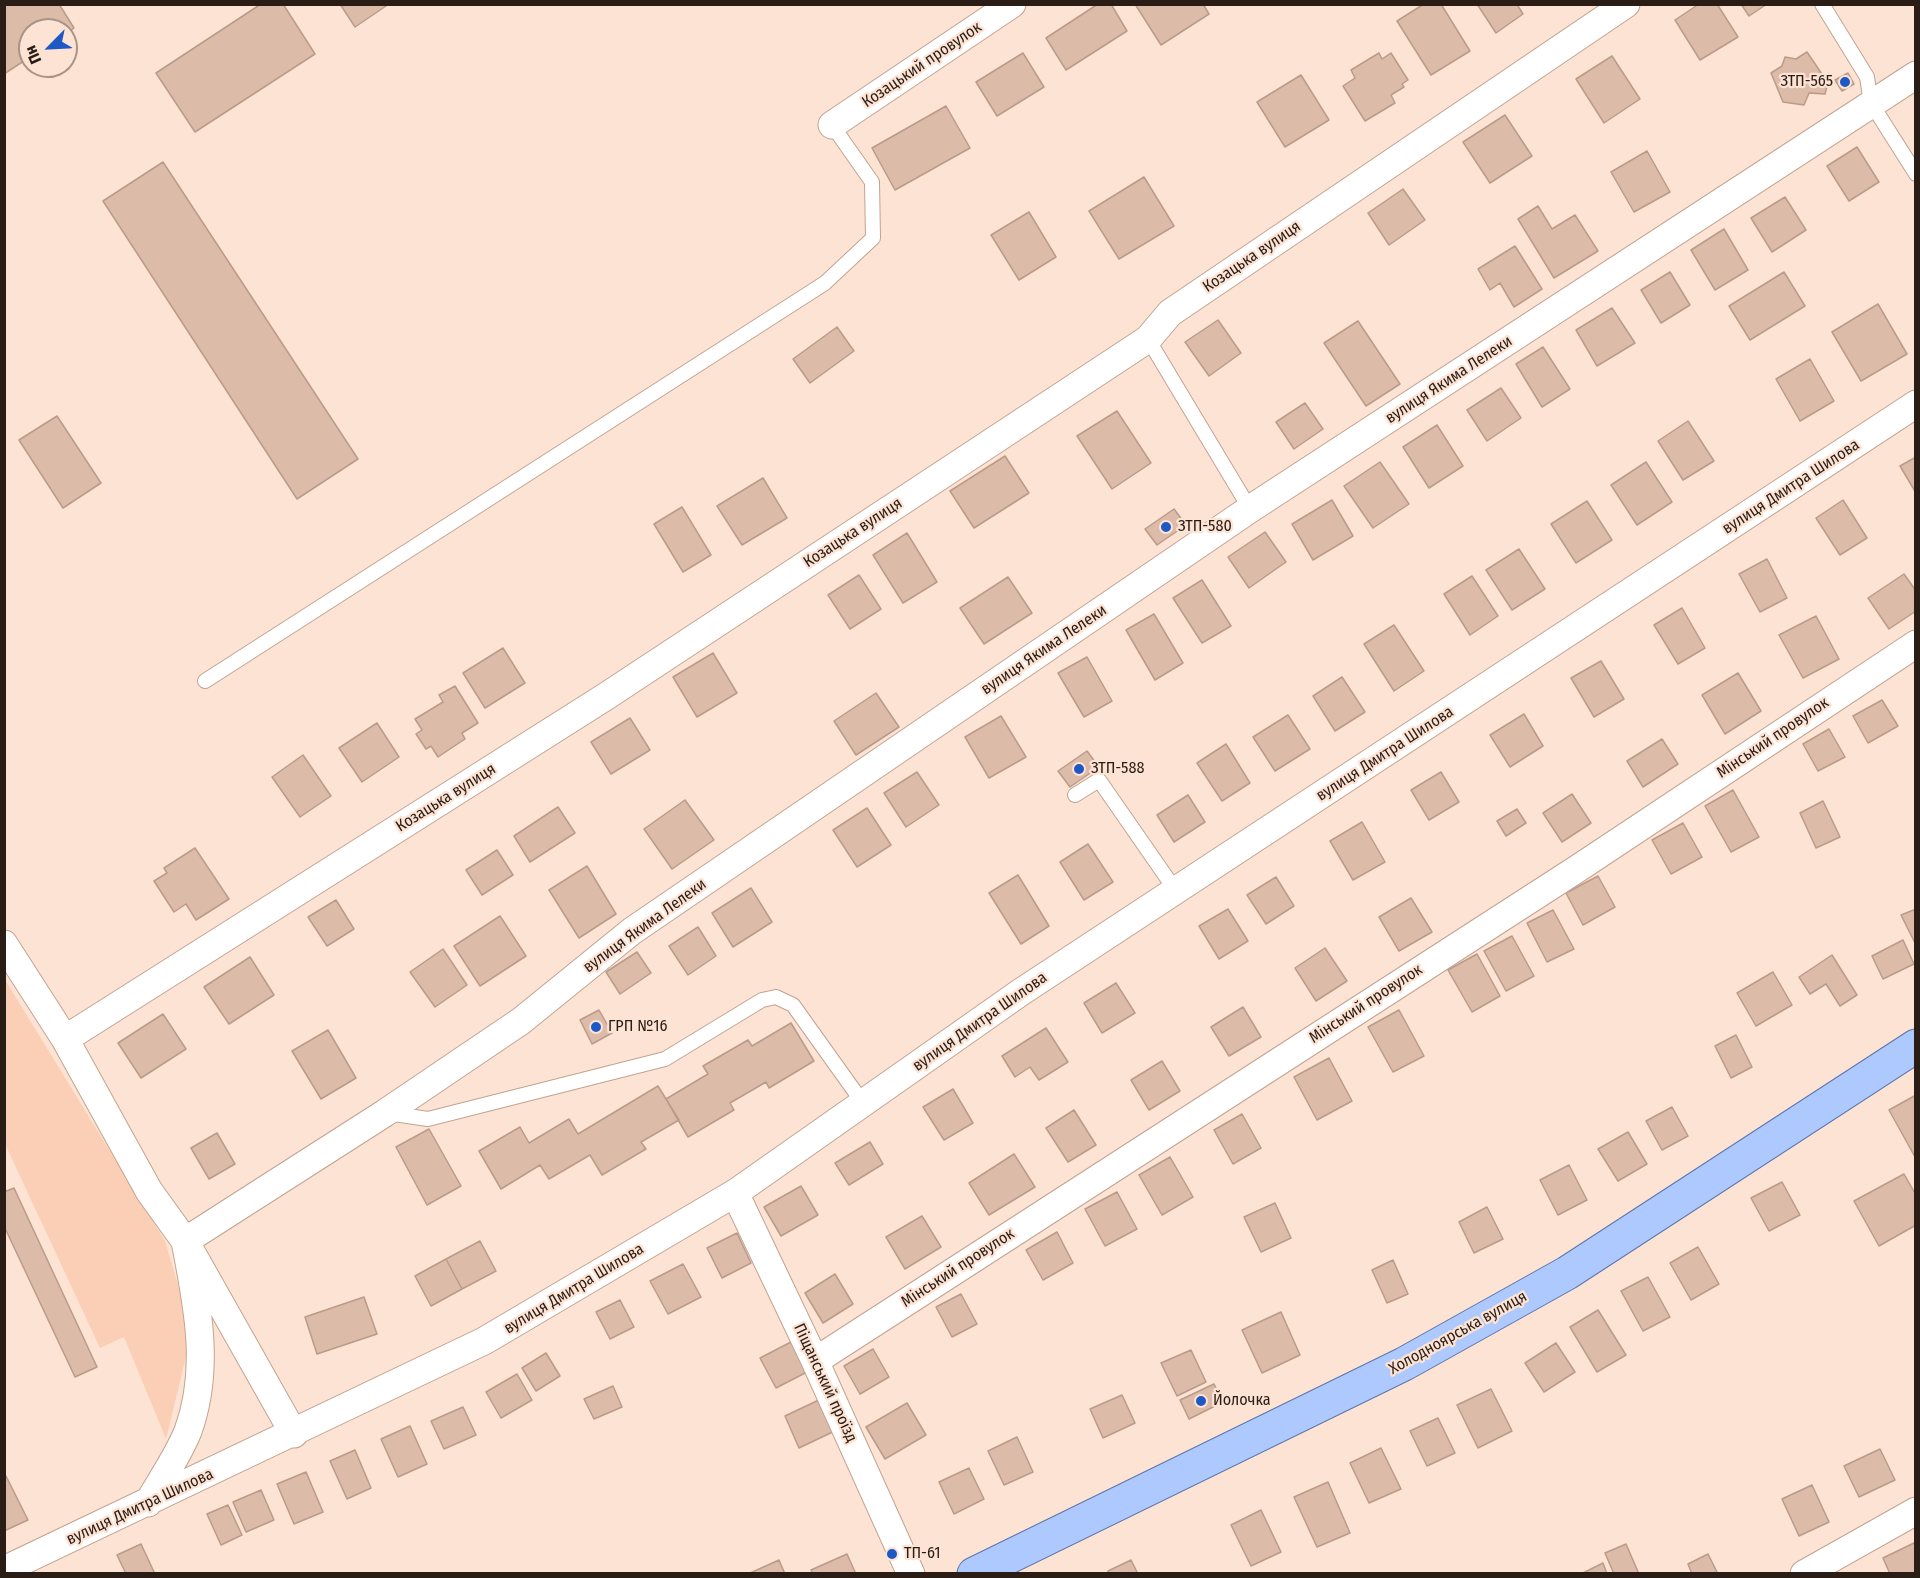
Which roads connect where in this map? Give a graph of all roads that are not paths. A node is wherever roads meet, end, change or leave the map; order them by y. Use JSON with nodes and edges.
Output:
{"nodes":[{"id":1,"x":1012,"y":4,"type":"edge"},
{"id":2,"x":1626,"y":4,"type":"edge"},
{"id":3,"x":1822,"y":4,"type":"edge"},
{"id":4,"x":1916,"y":75,"type":"edge"},
{"id":5,"x":1871,"y":104,"type":"junction"},
{"id":6,"x":832,"y":125,"type":"joint"},
{"id":7,"x":1916,"y":174,"type":"edge"},
{"id":8,"x":1148,"y":339,"type":"junction"},
{"id":9,"x":1916,"y":404,"type":"edge"},
{"id":10,"x":1250,"y":509,"type":"junction"},
{"id":11,"x":1916,"y":644,"type":"edge"},
{"id":12,"x":205,"y":681,"type":"dead end"},
{"id":13,"x":1075,"y":795,"type":"dead end"},
{"id":14,"x":1176,"y":891,"type":"junction"},
{"id":15,"x":4,"y":944,"type":"edge"},
{"id":16,"x":64,"y":1039,"type":"junction"},
{"id":17,"x":1916,"y":1046,"type":"edge"},
{"id":18,"x":863,"y":1103,"type":"junction"},
{"id":19,"x":385,"y":1113,"type":"junction"},
{"id":20,"x":735,"y":1193,"type":"junction"},
{"id":21,"x":185,"y":1241,"type":"junction"},
{"id":22,"x":816,"y":1361,"type":"junction"},
{"id":23,"x":294,"y":1434,"type":"junction"},
{"id":24,"x":148,"y":1503,"type":"junction"},
{"id":25,"x":1916,"y":1511,"type":"edge"},
{"id":26,"x":4,"y":1570,"type":"edge"},
{"id":27,"x":911,"y":1574,"type":"edge"},
{"id":28,"x":974,"y":1574,"type":"edge"},
{"id":29,"x":1804,"y":1574,"type":"edge"}],
"edges":[{"from":1,"to":6,"type":"street","name":"Козацький провулок"},
{"from":2,"to":8,"type":"street","name":"Козацька вулиця"},
{"from":3,"to":5,"type":"lane"},
{"from":4,"to":5,"type":"street","name":"вулиця Якима Лелеки"},
{"from":5,"to":7,"type":"lane"},
{"from":5,"to":10,"type":"street","name":"вулиця Якима Лелеки"},
{"from":6,"to":12,"type":"lane"},
{"from":8,"to":10,"type":"lane"},
{"from":8,"to":16,"type":"street","name":"Козацька вулиця"},
{"from":9,"to":14,"type":"street","name":"вулиця Дмитра Шилова"},
{"from":10,"to":19,"type":"street","name":"вулиця Якима Лелеки"},
{"from":11,"to":22,"type":"street","name":"Мінський провулок"},
{"from":13,"to":14,"type":"lane"},
{"from":14,"to":18,"type":"street","name":"вулиця Дмитра Шилова"},
{"from":15,"to":16,"type":"street"},
{"from":16,"to":21,"type":"street"},
{"from":17,"to":28,"type":"main road","name":"Холодноярська вулиця"},
{"from":18,"to":19,"type":"lane"},
{"from":18,"to":20,"type":"street","name":"вулиця Дмитра Шилова"},
{"from":19,"to":21,"type":"street","name":"вулиця Якима Лелеки"},
{"from":20,"to":22,"type":"street","name":"Піщанський проїзд"},
{"from":20,"to":23,"type":"street","name":"вулиця Дмитра Шилова"},
{"from":21,"to":23,"type":"street"},
{"from":21,"to":24,"type":"street"},
{"from":22,"to":27,"type":"street","name":"Піщанський проїзд"},
{"from":23,"to":24,"type":"street","name":"вулиця Дмитра Шилова"},
{"from":24,"to":26,"type":"street","name":"вулиця Дмитра Шилова"},
{"from":25,"to":29,"type":"street"}]}
